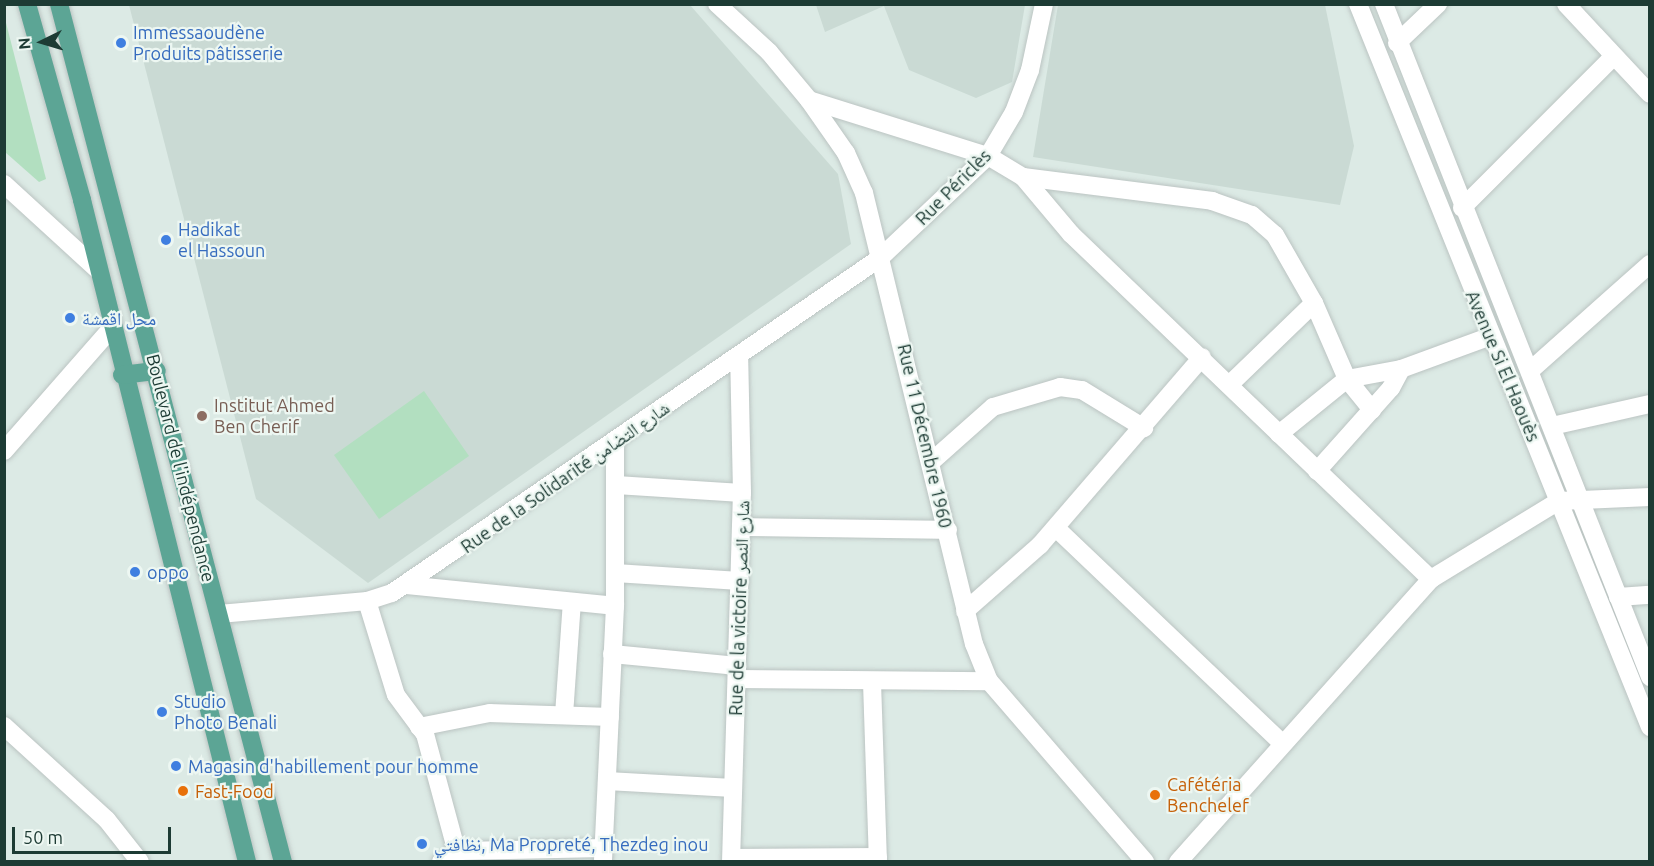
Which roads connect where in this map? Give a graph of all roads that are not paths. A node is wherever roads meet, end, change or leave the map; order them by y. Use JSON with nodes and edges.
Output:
{"nodes":[{"id":1,"x":27,"y":4,"type":"edge"},
{"id":2,"x":59,"y":4,"type":"edge"},
{"id":3,"x":717,"y":4,"type":"edge"},
{"id":4,"x":1044,"y":4,"type":"edge"},
{"id":5,"x":1358,"y":4,"type":"edge"},
{"id":6,"x":1384,"y":4,"type":"edge"},
{"id":7,"x":1438,"y":4,"type":"edge"},
{"id":8,"x":1566,"y":4,"type":"edge"},
{"id":9,"x":1397,"y":43,"type":"junction"},
{"id":10,"x":1613,"y":57,"type":"junction"},
{"id":11,"x":1650,"y":94,"type":"edge"},
{"id":12,"x":809,"y":100,"type":"junction"},
{"id":13,"x":1423,"y":115,"type":"junction"},
{"id":14,"x":1402,"y":122,"type":"junction"},
{"id":15,"x":988,"y":156,"type":"junction"},
{"id":16,"x":1023,"y":177,"type":"junction"},
{"id":17,"x":4,"y":184,"type":"edge"},
{"id":18,"x":1462,"y":208,"type":"junction"},
{"id":19,"x":880,"y":258,"type":"junction"},
{"id":20,"x":1650,"y":264,"type":"edge"},
{"id":21,"x":99,"y":271,"type":"junction"},
{"id":22,"x":1314,"y":303,"type":"junction"},
{"id":23,"x":110,"y":330,"type":"junction"},
{"id":24,"x":1491,"y":336,"type":"junction"},
{"id":25,"x":739,"y":355,"type":"junction"},
{"id":26,"x":1202,"y":357,"type":"junction"},
{"id":27,"x":1401,"y":369,"type":"junction"},
{"id":28,"x":1532,"y":369,"type":"junction"},
{"id":29,"x":157,"y":371,"type":"junction"},
{"id":30,"x":122,"y":375,"type":"junction"},
{"id":31,"x":1347,"y":379,"type":"junction"},
{"id":32,"x":1230,"y":385,"type":"junction"},
{"id":33,"x":1650,"y":404,"type":"edge"},
{"id":34,"x":1372,"y":410,"type":"junction"},
{"id":35,"x":1552,"y":426,"type":"junction"},
{"id":36,"x":1144,"y":428,"type":"junction"},
{"id":37,"x":1278,"y":434,"type":"junction"},
{"id":38,"x":615,"y":444,"type":"junction"},
{"id":39,"x":4,"y":451,"type":"edge"},
{"id":40,"x":932,"y":462,"type":"junction"},
{"id":41,"x":1317,"y":471,"type":"junction"},
{"id":42,"x":616,"y":485,"type":"junction"},
{"id":43,"x":742,"y":493,"type":"junction"},
{"id":44,"x":1650,"y":497,"type":"edge"},
{"id":45,"x":1580,"y":500,"type":"junction"},
{"id":46,"x":1559,"y":501,"type":"junction"},
{"id":47,"x":741,"y":527,"type":"junction"},
{"id":48,"x":1056,"y":528,"type":"junction"},
{"id":49,"x":948,"y":530,"type":"junction"},
{"id":50,"x":615,"y":573,"type":"junction"},
{"id":51,"x":1431,"y":579,"type":"junction"},
{"id":52,"x":740,"y":581,"type":"junction"},
{"id":53,"x":406,"y":585,"type":"junction"},
{"id":54,"x":1650,"y":595,"type":"edge"},
{"id":55,"x":1618,"y":597,"type":"junction"},
{"id":56,"x":367,"y":601,"type":"junction"},
{"id":57,"x":572,"y":602,"type":"junction"},
{"id":58,"x":615,"y":606,"type":"junction"},
{"id":59,"x":966,"y":611,"type":"junction"},
{"id":60,"x":219,"y":614,"type":"junction"},
{"id":61,"x":612,"y":654,"type":"junction"},
{"id":62,"x":737,"y":672,"type":"junction"},
{"id":63,"x":1650,"y":677,"type":"edge"},
{"id":64,"x":989,"y":681,"type":"junction"},
{"id":65,"x":872,"y":682,"type":"junction"},
{"id":66,"x":564,"y":716,"type":"junction"},
{"id":67,"x":610,"y":717,"type":"junction"},
{"id":68,"x":4,"y":726,"type":"edge"},
{"id":69,"x":419,"y":727,"type":"junction"},
{"id":70,"x":1650,"y":728,"type":"edge"},
{"id":71,"x":1283,"y":744,"type":"junction"},
{"id":72,"x":607,"y":781,"type":"junction"},
{"id":73,"x":733,"y":788,"type":"junction"},
{"id":74,"x":604,"y":855,"type":"edge"},
{"id":75,"x":449,"y":857,"type":"edge"},
{"id":76,"x":878,"y":859,"type":"edge"},
{"id":77,"x":732,"y":860,"type":"edge"},
{"id":78,"x":140,"y":861,"type":"edge"},
{"id":79,"x":247,"y":861,"type":"edge"},
{"id":80,"x":283,"y":861,"type":"edge"},
{"id":81,"x":1145,"y":861,"type":"edge"},
{"id":82,"x":1178,"y":861,"type":"edge"}],
"edges":[{"from":1,"to":21,"type":"main road","name":"Boulevard de l'indépendance"},
{"from":2,"to":29,"type":"main road","name":"Boulevard de l'indépendance"},
{"from":3,"to":12,"type":"street","name":"Rue 11 Décembre 1960"},
{"from":4,"to":15,"type":"street","name":"Rue Périclès"},
{"from":5,"to":14,"type":"street","name":"Avenue Si El Haouès"},
{"from":6,"to":9,"type":"street","name":"Avenue Si El Haouès"},
{"from":7,"to":9,"type":"street"},
{"from":8,"to":10,"type":"street"},
{"from":9,"to":13,"type":"street","name":"Avenue Si El Haouès"},
{"from":10,"to":11,"type":"street"},
{"from":10,"to":18,"type":"street"},
{"from":12,"to":15,"type":"street"},
{"from":12,"to":19,"type":"street","name":"Rue 11 Décembre 1960"},
{"from":13,"to":14,"type":"street"},
{"from":13,"to":18,"type":"street","name":"Avenue Si El Haouès"},
{"from":14,"to":24,"type":"street","name":"Avenue Si El Haouès"},
{"from":15,"to":16,"type":"street"},
{"from":15,"to":19,"type":"street","name":"Rue Périclès"},
{"from":16,"to":22,"type":"street"},
{"from":16,"to":26,"type":"street"},
{"from":17,"to":21,"type":"street"},
{"from":18,"to":28,"type":"street","name":"Avenue Si El Haouès"},
{"from":19,"to":25,"type":"street","name":"Rue de la Solidarité شارع التضامن"},
{"from":19,"to":40,"type":"street","name":"Rue 11 Décembre 1960"},
{"from":20,"to":28,"type":"street"},
{"from":21,"to":23,"type":"main road","name":"Boulevard de l'indépendance"},
{"from":22,"to":31,"type":"street"},
{"from":22,"to":32,"type":"street"},
{"from":23,"to":30,"type":"main road","name":"Boulevard de l'indépendance"},
{"from":23,"to":39,"type":"street"},
{"from":24,"to":27,"type":"street"},
{"from":24,"to":46,"type":"street","name":"Avenue Si El Haouès"},
{"from":25,"to":38,"type":"street","name":"Rue de la Solidarité شارع التضامن"},
{"from":25,"to":43,"type":"street","name":"Rue de la victoire شارع النصر"},
{"from":26,"to":32,"type":"street"},
{"from":26,"to":36,"type":"street"},
{"from":27,"to":31,"type":"street"},
{"from":27,"to":34,"type":"street"},
{"from":28,"to":35,"type":"street","name":"Avenue Si El Haouès"},
{"from":29,"to":30,"type":"main road"},
{"from":29,"to":60,"type":"main road","name":"Boulevard de l'indépendance"},
{"from":30,"to":79,"type":"main road","name":"Boulevard de l'indépendance"},
{"from":31,"to":34,"type":"street"},
{"from":31,"to":37,"type":"street"},
{"from":32,"to":37,"type":"street"},
{"from":33,"to":35,"type":"street"},
{"from":34,"to":41,"type":"street"},
{"from":35,"to":45,"type":"street","name":"Avenue Si El Haouès"},
{"from":36,"to":40,"type":"street"},
{"from":36,"to":48,"type":"street"},
{"from":37,"to":41,"type":"street"},
{"from":38,"to":42,"type":"street"},
{"from":38,"to":53,"type":"street","name":"Rue de la Solidarité شارع التضامن"},
{"from":40,"to":49,"type":"street","name":"Rue 11 Décembre 1960"},
{"from":41,"to":51,"type":"street"},
{"from":42,"to":43,"type":"street"},
{"from":42,"to":50,"type":"street"},
{"from":43,"to":47,"type":"street","name":"Rue de la victoire شارع النصر"},
{"from":44,"to":45,"type":"street"},
{"from":45,"to":46,"type":"street"},
{"from":45,"to":55,"type":"street","name":"Avenue Si El Haouès"},
{"from":46,"to":51,"type":"street"},
{"from":46,"to":70,"type":"street","name":"Avenue Si El Haouès"},
{"from":47,"to":49,"type":"street"},
{"from":47,"to":52,"type":"street","name":"Rue de la victoire شارع النصر"},
{"from":48,"to":59,"type":"street"},
{"from":48,"to":71,"type":"street"},
{"from":49,"to":59,"type":"street","name":"Rue 11 Décembre 1960"},
{"from":50,"to":52,"type":"street"},
{"from":50,"to":58,"type":"street"},
{"from":51,"to":71,"type":"street"},
{"from":52,"to":62,"type":"street","name":"Rue de la victoire شارع النصر"},
{"from":53,"to":56,"type":"street","name":"Rue de la Solidarité شارع التضامن"},
{"from":53,"to":57,"type":"street"},
{"from":54,"to":55,"type":"street"},
{"from":55,"to":63,"type":"street","name":"Avenue Si El Haouès"},
{"from":56,"to":60,"type":"street","name":"Rue de la Solidarité شارع التضامن"},
{"from":56,"to":69,"type":"street"},
{"from":57,"to":58,"type":"street"},
{"from":57,"to":66,"type":"street"},
{"from":58,"to":61,"type":"street"},
{"from":59,"to":64,"type":"street","name":"Rue 11 Décembre 1960"},
{"from":60,"to":80,"type":"main road","name":"Boulevard de l'indépendance"},
{"from":61,"to":62,"type":"street"},
{"from":61,"to":67,"type":"street"},
{"from":62,"to":65,"type":"street"},
{"from":62,"to":73,"type":"street","name":"Rue de la victoire شارع النصر"},
{"from":64,"to":65,"type":"street"},
{"from":64,"to":81,"type":"street","name":"Rue 11 Décembre 1960"},
{"from":65,"to":76,"type":"street"},
{"from":66,"to":67,"type":"street"},
{"from":66,"to":69,"type":"street"},
{"from":67,"to":72,"type":"street"},
{"from":68,"to":78,"type":"street"},
{"from":69,"to":75,"type":"street"},
{"from":71,"to":82,"type":"street"},
{"from":72,"to":73,"type":"street"},
{"from":72,"to":74,"type":"street"},
{"from":73,"to":77,"type":"street","name":"Rue de la victoire شارع النصر"},
{"from":74,"to":75,"type":"street"},
{"from":76,"to":77,"type":"street"}]}
